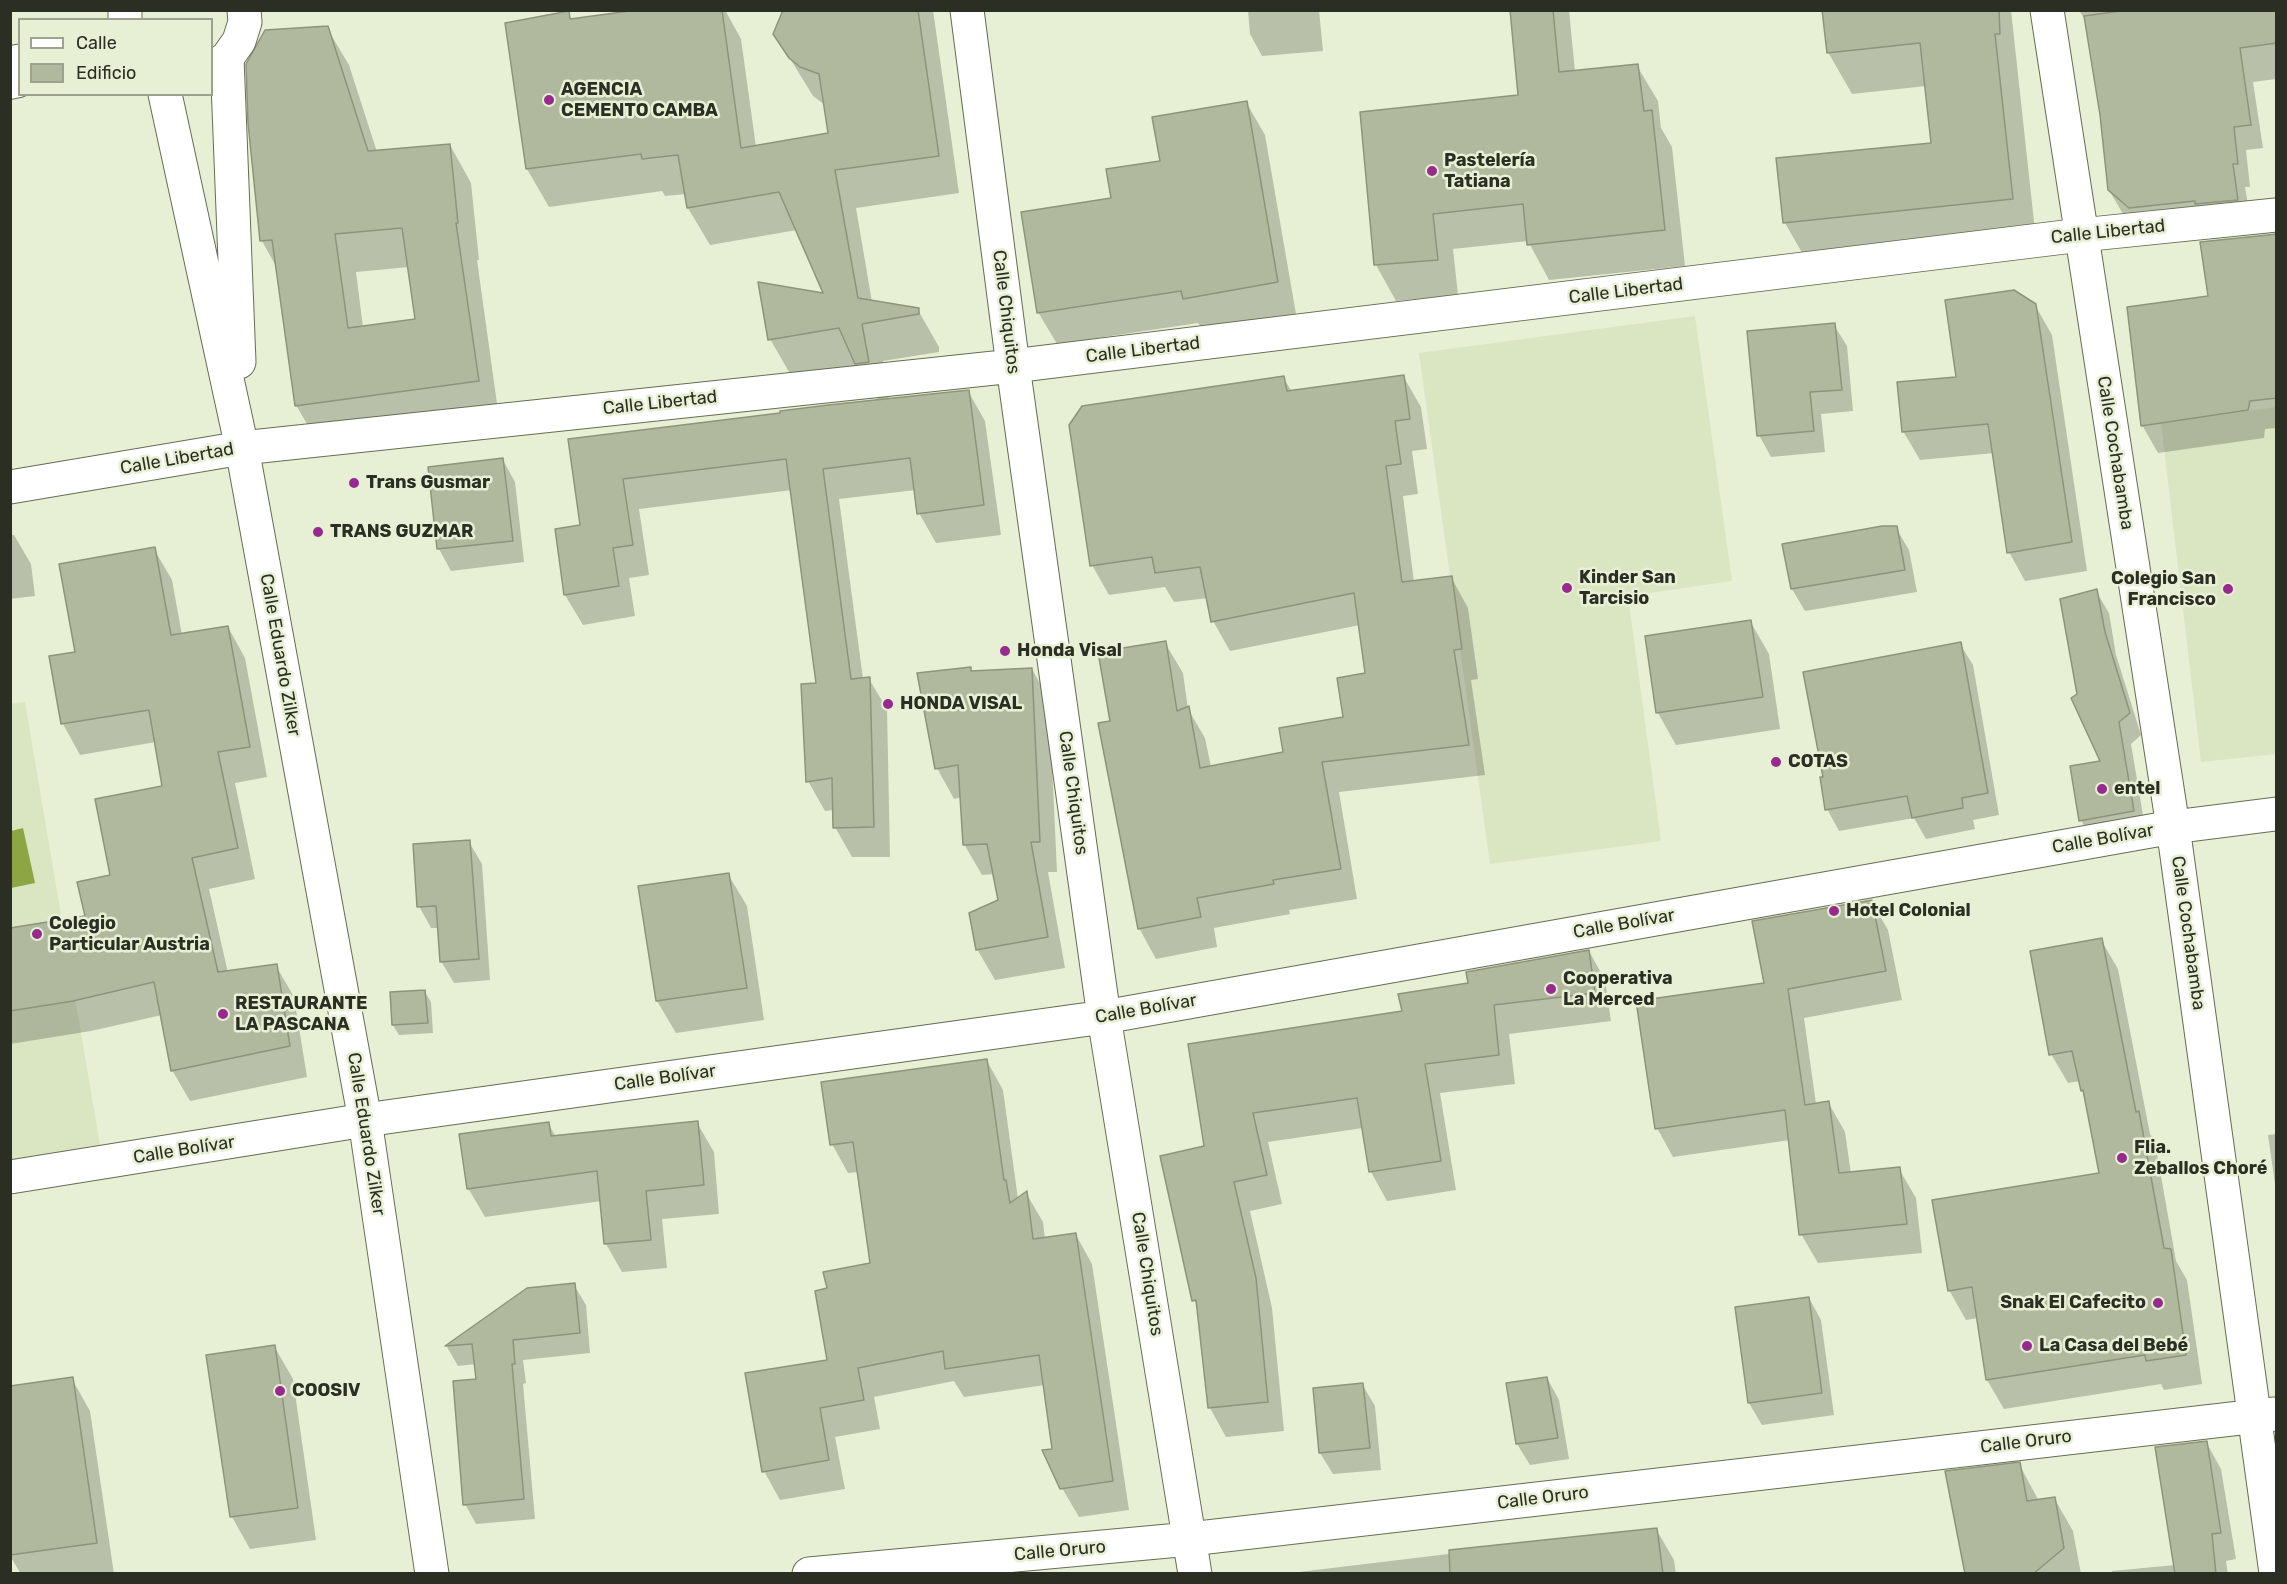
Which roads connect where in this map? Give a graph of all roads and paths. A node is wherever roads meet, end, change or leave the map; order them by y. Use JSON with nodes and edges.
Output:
{"nodes":[{"id":1,"x":244,"y":10,"type":"edge"},
{"id":2,"x":967,"y":10,"type":"edge"},
{"id":3,"x":2047,"y":10,"type":"edge"},
{"id":4,"x":219,"y":63,"type":"edge"},
{"id":5,"x":165,"y":96,"type":"edge"},
{"id":6,"x":2277,"y":215,"type":"edge"},
{"id":7,"x":2081,"y":235,"type":"junction"},
{"id":8,"x":1013,"y":366,"type":"junction"},
{"id":9,"x":242,"y":448,"type":"junction"},
{"id":10,"x":10,"y":487,"type":"edge"},
{"id":11,"x":2277,"y":814,"type":"edge"},
{"id":12,"x":2173,"y":826,"type":"junction"},
{"id":13,"x":1104,"y":1017,"type":"junction"},
{"id":14,"x":365,"y":1120,"type":"junction"},
{"id":15,"x":10,"y":1177,"type":"edge"},
{"id":16,"x":2265,"y":1415,"type":"edge"},
{"id":17,"x":1190,"y":1539,"type":"junction"},
{"id":18,"x":2277,"y":1573,"type":"edge"},
{"id":19,"x":432,"y":1574,"type":"edge"},
{"id":20,"x":809,"y":1574,"type":"edge"},
{"id":21,"x":1195,"y":1574,"type":"edge"}],
"edges":[{"from":1,"to":4,"type":"street"},
{"from":2,"to":8,"type":"street","name":"Calle Chiquitos"},
{"from":3,"to":7,"type":"street","name":"Calle Cochabamba"},
{"from":4,"to":9,"type":"street","name":"Calle Eduardo Zilker"},
{"from":5,"to":9,"type":"street","name":"Calle Eduardo Zilker"},
{"from":6,"to":7,"type":"street","name":"Calle Libertad"},
{"from":7,"to":8,"type":"street","name":"Calle Libertad"},
{"from":7,"to":12,"type":"street","name":"Calle Cochabamba"},
{"from":8,"to":9,"type":"street","name":"Calle Libertad"},
{"from":8,"to":13,"type":"street","name":"Calle Chiquitos"},
{"from":9,"to":10,"type":"street","name":"Calle Libertad"},
{"from":9,"to":14,"type":"street","name":"Calle Eduardo Zilker"},
{"from":11,"to":12,"type":"street","name":"Calle Bolívar"},
{"from":12,"to":13,"type":"street","name":"Calle Bolívar"},
{"from":12,"to":16,"type":"street","name":"Calle Cochabamba"},
{"from":13,"to":14,"type":"street","name":"Calle Bolívar"},
{"from":13,"to":17,"type":"street","name":"Calle Chiquitos"},
{"from":14,"to":15,"type":"street","name":"Calle Bolívar"},
{"from":14,"to":19,"type":"street","name":"Calle Eduardo Zilker"},
{"from":16,"to":17,"type":"street","name":"Calle Oruro"},
{"from":16,"to":18,"type":"street","name":"Calle Cochabamba"},
{"from":17,"to":20,"type":"street","name":"Calle Oruro"},
{"from":17,"to":21,"type":"street","name":"Calle Chiquitos"}]}
